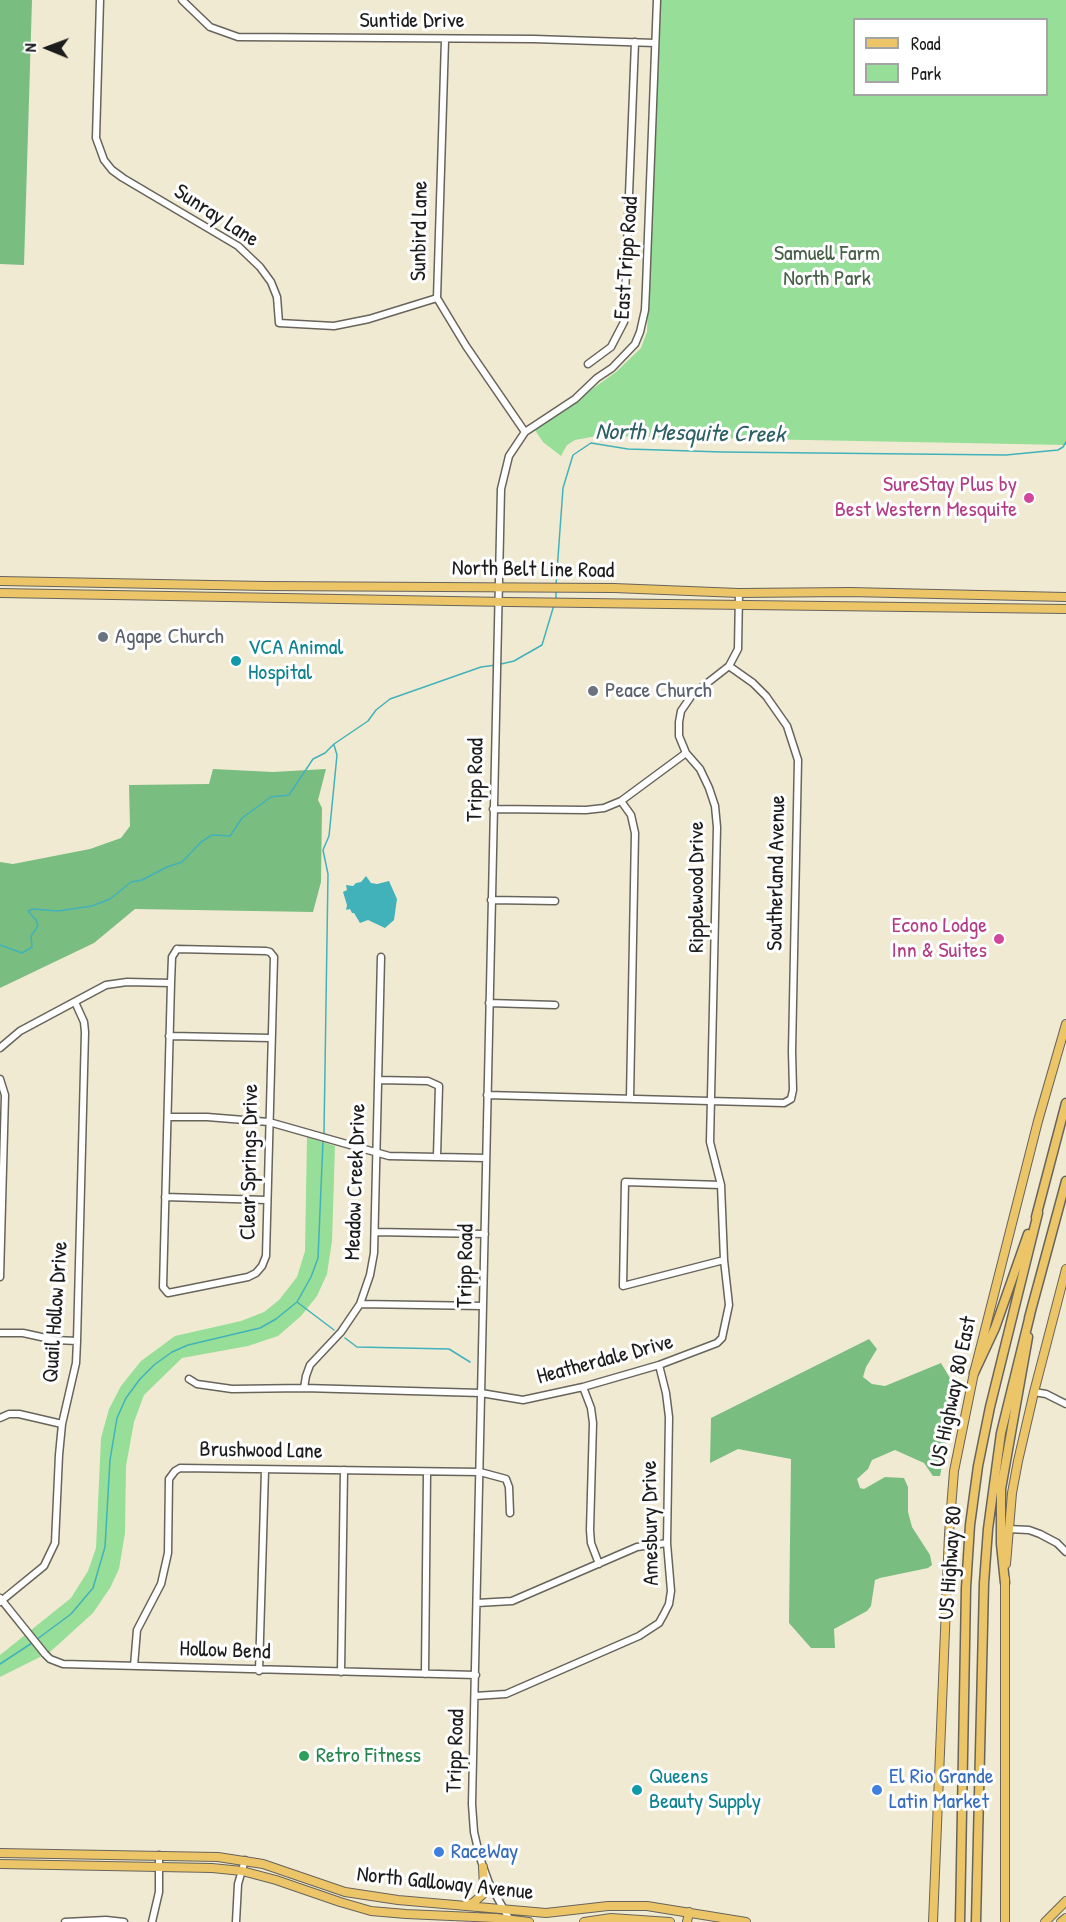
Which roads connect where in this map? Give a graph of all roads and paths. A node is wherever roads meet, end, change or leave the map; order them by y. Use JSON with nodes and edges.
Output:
{"nodes":[{"id":1,"x":100,"y":0,"type":"edge"},
{"id":2,"x":182,"y":0,"type":"edge"},
{"id":3,"x":657,"y":0,"type":"edge"},
{"id":4,"x":445,"y":40,"type":"junction"},
{"id":5,"x":635,"y":42,"type":"junction"},
{"id":6,"x":655,"y":43,"type":"junction"},
{"id":7,"x":437,"y":298,"type":"junction"},
{"id":8,"x":588,"y":364,"type":"dead end"},
{"id":9,"x":525,"y":432,"type":"junction"},
{"id":10,"x":0,"y":581,"type":"edge"},
{"id":11,"x":88,"y":583,"type":"junction"},
{"id":12,"x":265,"y":586,"type":"junction"},
{"id":13,"x":498,"y":587,"type":"junction"},
{"id":14,"x":850,"y":592,"type":"junction"},
{"id":15,"x":0,"y":593,"type":"edge"},
{"id":16,"x":739,"y":593,"type":"junction"},
{"id":17,"x":861,"y":593,"type":"junction"},
{"id":18,"x":88,"y":595,"type":"junction"},
{"id":19,"x":948,"y":595,"type":"junction"},
{"id":20,"x":264,"y":597,"type":"junction"},
{"id":21,"x":1066,"y":597,"type":"edge"},
{"id":22,"x":498,"y":602,"type":"junction"},
{"id":23,"x":740,"y":605,"type":"junction"},
{"id":24,"x":854,"y":605,"type":"junction"},
{"id":25,"x":948,"y":607,"type":"junction"},
{"id":26,"x":1066,"y":609,"type":"edge"},
{"id":27,"x":729,"y":666,"type":"junction"},
{"id":28,"x":686,"y":753,"type":"junction"},
{"id":29,"x":621,"y":801,"type":"junction"},
{"id":30,"x":493,"y":809,"type":"junction"},
{"id":31,"x":491,"y":900,"type":"junction"},
{"id":32,"x":555,"y":901,"type":"dead end"},
{"id":33,"x":381,"y":957,"type":"dead end"},
{"id":34,"x":171,"y":983,"type":"junction"},
{"id":35,"x":75,"y":1002,"type":"junction"},
{"id":36,"x":489,"y":1003,"type":"junction"},
{"id":37,"x":555,"y":1005,"type":"dead end"},
{"id":38,"x":1066,"y":1024,"type":"edge"},
{"id":39,"x":169,"y":1036,"type":"junction"},
{"id":40,"x":271,"y":1038,"type":"junction"},
{"id":41,"x":0,"y":1048,"type":"edge"},
{"id":42,"x":0,"y":1080,"type":"edge"},
{"id":43,"x":378,"y":1080,"type":"junction"},
{"id":44,"x":487,"y":1095,"type":"junction"},
{"id":45,"x":630,"y":1098,"type":"junction"},
{"id":46,"x":711,"y":1101,"type":"junction"},
{"id":47,"x":1066,"y":1103,"type":"edge"},
{"id":48,"x":168,"y":1117,"type":"junction"},
{"id":49,"x":269,"y":1122,"type":"junction"},
{"id":50,"x":710,"y":1142,"type":"joint"},
{"id":51,"x":376,"y":1152,"type":"junction"},
{"id":52,"x":437,"y":1156,"type":"junction"},
{"id":53,"x":486,"y":1158,"type":"junction"},
{"id":54,"x":1066,"y":1181,"type":"edge"},
{"id":55,"x":721,"y":1185,"type":"junction"},
{"id":56,"x":165,"y":1197,"type":"junction"},
{"id":57,"x":267,"y":1200,"type":"junction"},
{"id":58,"x":1038,"y":1213,"type":"junction"},
{"id":59,"x":375,"y":1232,"type":"junction"},
{"id":60,"x":484,"y":1234,"type":"junction"},
{"id":61,"x":724,"y":1260,"type":"junction"},
{"id":62,"x":1066,"y":1269,"type":"edge"},
{"id":63,"x":0,"y":1277,"type":"edge"},
{"id":64,"x":360,"y":1304,"type":"junction"},
{"id":65,"x":483,"y":1306,"type":"junction"},
{"id":66,"x":1030,"y":1315,"type":"junction"},
{"id":67,"x":0,"y":1331,"type":"edge"},
{"id":68,"x":77,"y":1341,"type":"junction"},
{"id":69,"x":659,"y":1365,"type":"junction"},
{"id":70,"x":974,"y":1373,"type":"junction"},
{"id":71,"x":189,"y":1378,"type":"dead end"},
{"id":72,"x":583,"y":1387,"type":"junction"},
{"id":73,"x":304,"y":1388,"type":"junction"},
{"id":74,"x":1034,"y":1392,"type":"junction"},
{"id":75,"x":481,"y":1393,"type":"junction"},
{"id":76,"x":1066,"y":1404,"type":"edge"},
{"id":77,"x":0,"y":1418,"type":"edge"},
{"id":78,"x":62,"y":1424,"type":"junction"},
{"id":79,"x":265,"y":1470,"type":"junction"},
{"id":80,"x":344,"y":1470,"type":"junction"},
{"id":81,"x":480,"y":1472,"type":"junction"},
{"id":82,"x":427,"y":1473,"type":"junction"},
{"id":83,"x":510,"y":1513,"type":"dead end"},
{"id":84,"x":1008,"y":1529,"type":"junction"},
{"id":85,"x":667,"y":1544,"type":"junction"},
{"id":86,"x":1066,"y":1552,"type":"edge"},
{"id":87,"x":599,"y":1564,"type":"junction"},
{"id":88,"x":1005,"y":1583,"type":"junction"},
{"id":89,"x":1,"y":1600,"type":"edge"},
{"id":90,"x":477,"y":1603,"type":"junction"},
{"id":91,"x":134,"y":1666,"type":"junction"},
{"id":92,"x":259,"y":1671,"type":"junction"},
{"id":93,"x":341,"y":1672,"type":"junction"},
{"id":94,"x":425,"y":1674,"type":"junction"},
{"id":95,"x":476,"y":1675,"type":"junction"},
{"id":96,"x":475,"y":1696,"type":"junction"},
{"id":97,"x":0,"y":1852,"type":"edge"},
{"id":98,"x":159,"y":1855,"type":"junction"},
{"id":99,"x":245,"y":1860,"type":"junction"},
{"id":100,"x":0,"y":1864,"type":"edge"},
{"id":101,"x":159,"y":1867,"type":"junction"},
{"id":102,"x":483,"y":1867,"type":"junction"},
{"id":103,"x":242,"y":1871,"type":"junction"},
{"id":104,"x":325,"y":1885,"type":"junction"},
{"id":105,"x":320,"y":1896,"type":"junction"},
{"id":106,"x":1066,"y":1901,"type":"edge"},
{"id":107,"x":462,"y":1906,"type":"junction"},
{"id":108,"x":1066,"y":1907,"type":"edge"},
{"id":109,"x":504,"y":1908,"type":"junction"},
{"id":110,"x":689,"y":1912,"type":"junction"},
{"id":111,"x":1066,"y":1917,"type":"edge"},
{"id":112,"x":704,"y":1918,"type":"edge"},
{"id":113,"x":510,"y":1920,"type":"edge"},
{"id":114,"x":65,"y":1922,"type":"edge"},
{"id":115,"x":124,"y":1922,"type":"edge"},
{"id":116,"x":152,"y":1922,"type":"edge"},
{"id":117,"x":238,"y":1922,"type":"edge"},
{"id":118,"x":529,"y":1922,"type":"edge"},
{"id":119,"x":584,"y":1922,"type":"edge"},
{"id":120,"x":670,"y":1922,"type":"edge"},
{"id":121,"x":687,"y":1922,"type":"edge"},
{"id":122,"x":746,"y":1922,"type":"edge"},
{"id":123,"x":933,"y":1922,"type":"edge"},
{"id":124,"x":960,"y":1922,"type":"edge"},
{"id":125,"x":976,"y":1922,"type":"edge"},
{"id":126,"x":1006,"y":1922,"type":"edge"},
{"id":127,"x":1045,"y":1922,"type":"edge"},
{"id":128,"x":1051,"y":1922,"type":"edge"},
{"id":129,"x":1061,"y":1922,"type":"edge"}],
"edges":[{"from":1,"to":7,"type":"street","name":"Sunray Lane"},
{"from":2,"to":4,"type":"street","name":"Suntide Drive"},
{"from":3,"to":6,"type":"street","name":"East Tripp Road"},
{"from":4,"to":5,"type":"street","name":"Suntide Drive"},
{"from":4,"to":7,"type":"street","name":"Sunbird Lane"},
{"from":5,"to":6,"type":"street","name":"Suntide Drive"},
{"from":5,"to":8,"type":"street"},
{"from":6,"to":9,"type":"street","name":"East Tripp Road"},
{"from":7,"to":9,"type":"street","name":"Sunbird Lane"},
{"from":9,"to":13,"type":"street","name":"East Tripp Road"},
{"from":10,"to":11,"type":"main road","name":"North Belt Line Road"},
{"from":11,"to":12,"type":"main road","name":"North Belt Line Road"},
{"from":11,"to":18,"type":"main road"},
{"from":12,"to":13,"type":"main road","name":"North Belt Line Road"},
{"from":12,"to":20,"type":"main road"},
{"from":13,"to":16,"type":"main road","name":"North Belt Line Road"},
{"from":13,"to":22,"type":"street","name":"East Tripp Road"},
{"from":14,"to":16,"type":"main road","name":"North Belt Line Road"},
{"from":14,"to":17,"type":"main road","name":"North Belt Line Road"},
{"from":14,"to":24,"type":"main road"},
{"from":15,"to":18,"type":"main road","name":"North Belt Line Road"},
{"from":16,"to":23,"type":"street"},
{"from":17,"to":19,"type":"main road","name":"North Belt Line Road"},
{"from":17,"to":24,"type":"main road"},
{"from":18,"to":20,"type":"main road","name":"North Belt Line Road"},
{"from":19,"to":21,"type":"main road","name":"North Belt Line Road"},
{"from":19,"to":25,"type":"main road"},
{"from":20,"to":22,"type":"main road","name":"North Belt Line Road"},
{"from":22,"to":23,"type":"main road","name":"North Belt Line Road"},
{"from":22,"to":30,"type":"street","name":"Tripp Road"},
{"from":23,"to":24,"type":"main road","name":"North Belt Line Road"},
{"from":23,"to":27,"type":"street"},
{"from":24,"to":25,"type":"main road","name":"North Belt Line Road"},
{"from":25,"to":26,"type":"main road","name":"North Belt Line Road"},
{"from":27,"to":28,"type":"street","name":"Ripplewood Drive"},
{"from":27,"to":46,"type":"street","name":"Southerland Avenue"},
{"from":28,"to":29,"type":"street"},
{"from":28,"to":46,"type":"street","name":"Ripplewood Drive"},
{"from":29,"to":30,"type":"street"},
{"from":29,"to":45,"type":"street"},
{"from":30,"to":31,"type":"street","name":"Tripp Road"},
{"from":31,"to":32,"type":"street"},
{"from":31,"to":36,"type":"street","name":"Tripp Road"},
{"from":33,"to":43,"type":"street","name":"Meadow Creek Drive"},
{"from":34,"to":35,"type":"street"},
{"from":34,"to":39,"type":"street"},
{"from":34,"to":40,"type":"street","name":"Clear Springs Drive"},
{"from":35,"to":41,"type":"street"},
{"from":35,"to":68,"type":"street","name":"Quail Hollow Drive"},
{"from":36,"to":37,"type":"street"},
{"from":36,"to":44,"type":"street","name":"Tripp Road"},
{"from":38,"to":70,"type":"main road","name":"US Highway 80 East"},
{"from":39,"to":40,"type":"street"},
{"from":39,"to":48,"type":"street"},
{"from":40,"to":49,"type":"street","name":"Clear Springs Drive"},
{"from":42,"to":63,"type":"street"},
{"from":43,"to":51,"type":"street","name":"Meadow Creek Drive"},
{"from":43,"to":52,"type":"street"},
{"from":44,"to":45,"type":"street"},
{"from":44,"to":53,"type":"street","name":"Tripp Road"},
{"from":45,"to":46,"type":"street"},
{"from":46,"to":50,"type":"street","name":"Ripplewood Drive"},
{"from":47,"to":58,"type":"highway"},
{"from":48,"to":49,"type":"street"},
{"from":48,"to":56,"type":"street"},
{"from":49,"to":51,"type":"street"},
{"from":49,"to":57,"type":"street","name":"Clear Springs Drive"},
{"from":50,"to":55,"type":"street","name":"Heatherdale Drive"},
{"from":51,"to":52,"type":"street"},
{"from":51,"to":59,"type":"street","name":"Meadow Creek Drive"},
{"from":52,"to":53,"type":"street"},
{"from":53,"to":60,"type":"street","name":"Tripp Road"},
{"from":54,"to":66,"type":"highway"},
{"from":55,"to":61,"type":"street","name":"Heatherdale Drive"},
{"from":55,"to":61,"type":"street"},
{"from":56,"to":57,"type":"street"},
{"from":56,"to":57,"type":"street","name":"Clear Springs Drive"},
{"from":58,"to":70,"type":"highway"},
{"from":58,"to":124,"type":"highway","name":"US Highway 80"},
{"from":59,"to":60,"type":"street"},
{"from":59,"to":64,"type":"street","name":"Meadow Creek Drive"},
{"from":60,"to":65,"type":"street","name":"Tripp Road"},
{"from":61,"to":69,"type":"street","name":"Heatherdale Drive"},
{"from":62,"to":74,"type":"main road"},
{"from":64,"to":65,"type":"street"},
{"from":64,"to":73,"type":"street","name":"Meadow Creek Drive"},
{"from":65,"to":75,"type":"street","name":"Tripp Road"},
{"from":66,"to":88,"type":"highway"},
{"from":66,"to":125,"type":"highway","name":"US Highway 80"},
{"from":67,"to":68,"type":"street"},
{"from":68,"to":78,"type":"street","name":"Quail Hollow Drive"},
{"from":69,"to":72,"type":"street","name":"Heatherdale Drive"},
{"from":69,"to":85,"type":"street","name":"Amesbury Drive"},
{"from":70,"to":123,"type":"main road","name":"US Highway 80 East"},
{"from":71,"to":73,"type":"street","name":"Heatherdale Drive"},
{"from":72,"to":75,"type":"street","name":"Heatherdale Drive"},
{"from":72,"to":87,"type":"street"},
{"from":73,"to":75,"type":"street","name":"Heatherdale Drive"},
{"from":74,"to":76,"type":"street"},
{"from":74,"to":84,"type":"main road"},
{"from":75,"to":81,"type":"street","name":"Tripp Road"},
{"from":77,"to":78,"type":"street"},
{"from":78,"to":89,"type":"street","name":"Quail Hollow Drive"},
{"from":79,"to":80,"type":"street","name":"Brushwood Lane"},
{"from":79,"to":91,"type":"street","name":"Brushwood Lane"},
{"from":79,"to":92,"type":"street"},
{"from":80,"to":82,"type":"street","name":"Brushwood Lane"},
{"from":80,"to":93,"type":"street"},
{"from":81,"to":82,"type":"street","name":"Brushwood Lane"},
{"from":81,"to":83,"type":"street"},
{"from":81,"to":90,"type":"street","name":"Tripp Road"},
{"from":82,"to":94,"type":"street"},
{"from":84,"to":86,"type":"street"},
{"from":84,"to":88,"type":"main road"},
{"from":85,"to":87,"type":"street"},
{"from":85,"to":96,"type":"street","name":"Amesbury Drive"},
{"from":87,"to":90,"type":"street"},
{"from":88,"to":126,"type":"main road"},
{"from":89,"to":91,"type":"street","name":"Hollow Bend"},
{"from":90,"to":95,"type":"street","name":"Tripp Road"},
{"from":91,"to":92,"type":"street","name":"Hollow Bend"},
{"from":92,"to":93,"type":"street","name":"Hollow Bend"},
{"from":93,"to":94,"type":"street","name":"Hollow Bend"},
{"from":94,"to":95,"type":"street","name":"Hollow Bend"},
{"from":95,"to":96,"type":"street","name":"Tripp Road"},
{"from":96,"to":102,"type":"street","name":"Tripp Road"},
{"from":97,"to":98,"type":"main road","name":"North Galloway Avenue"},
{"from":98,"to":99,"type":"main road","name":"North Galloway Avenue"},
{"from":98,"to":101,"type":"street"},
{"from":99,"to":103,"type":"street"},
{"from":99,"to":104,"type":"main road","name":"North Galloway Avenue"},
{"from":100,"to":101,"type":"main road","name":"North Galloway Avenue"},
{"from":101,"to":103,"type":"main road","name":"North Galloway Avenue"},
{"from":101,"to":116,"type":"street"},
{"from":102,"to":107,"type":"main road"},
{"from":102,"to":109,"type":"street","name":"Tripp Road"},
{"from":103,"to":105,"type":"main road","name":"North Galloway Avenue"},
{"from":103,"to":117,"type":"street"},
{"from":104,"to":105,"type":"main road"},
{"from":104,"to":107,"type":"main road","name":"North Galloway Avenue"},
{"from":105,"to":113,"type":"main road","name":"North Galloway Avenue"},
{"from":106,"to":127,"type":"main road"},
{"from":107,"to":109,"type":"main road","name":"North Galloway Avenue"},
{"from":108,"to":128,"type":"main road"},
{"from":109,"to":110,"type":"main road","name":"North Galloway Avenue"},
{"from":109,"to":113,"type":"street","name":"Tripp Road"},
{"from":110,"to":112,"type":"main road","name":"North Galloway Avenue"},
{"from":110,"to":121,"type":"main road"},
{"from":111,"to":129,"type":"main road"},
{"from":112,"to":122,"type":"main road","name":"North Galloway Avenue"},
{"from":113,"to":118,"type":"main road","name":"North Galloway Avenue"},
{"from":114,"to":115,"type":"street"},
{"from":119,"to":120,"type":"main road"}]}
